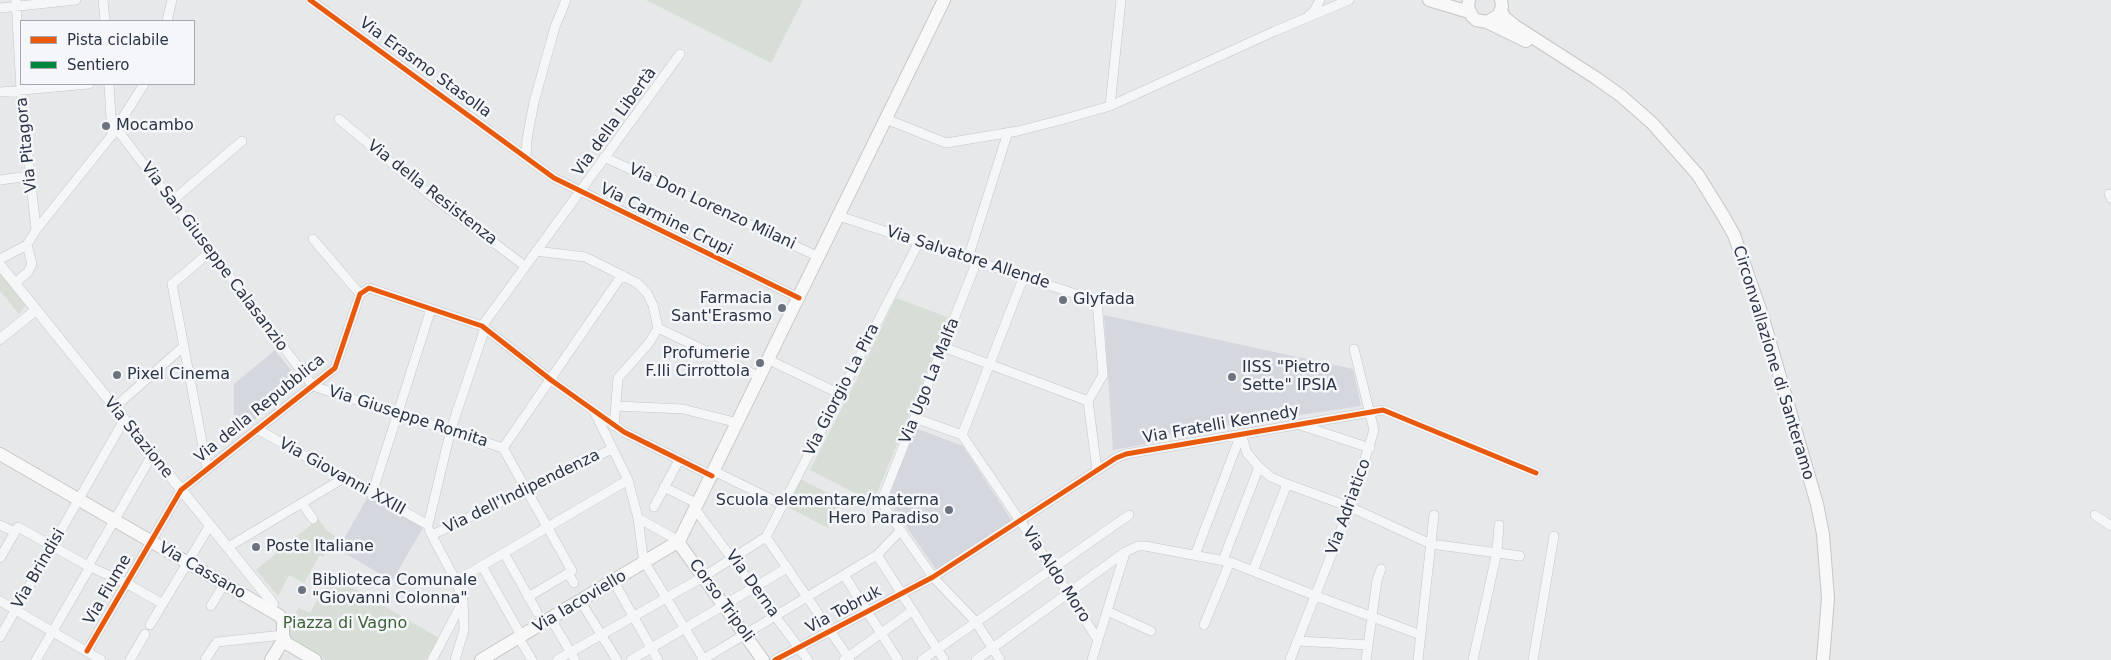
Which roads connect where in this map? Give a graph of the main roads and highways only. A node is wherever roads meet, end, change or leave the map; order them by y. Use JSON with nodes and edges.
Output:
{"nodes":[{"id":1,"x":944,"y":0,"type":"edge"},
{"id":2,"x":1429,"y":0,"type":"edge"},
{"id":3,"x":1501,"y":5,"type":"edge"},
{"id":4,"x":1469,"y":6,"type":"edge"},
{"id":5,"x":1487,"y":22,"type":"junction"},
{"id":6,"x":1554,"y":52,"type":"junction"},
{"id":7,"x":0,"y":454,"type":"edge"},
{"id":8,"x":679,"y":542,"type":"junction"},
{"id":9,"x":284,"y":637,"type":"junction"},
{"id":10,"x":486,"y":659,"type":"edge"},
{"id":11,"x":271,"y":660,"type":"edge"},
{"id":12,"x":315,"y":660,"type":"edge"},
{"id":13,"x":763,"y":660,"type":"edge"},
{"id":14,"x":1823,"y":660,"type":"edge"}],
"edges":[{"from":1,"to":8,"type":"main road"},
{"from":2,"to":4,"type":"main road"},
{"from":3,"to":5,"type":"main road"},
{"from":3,"to":6,"type":"main road"},
{"from":4,"to":5,"type":"main road"},
{"from":5,"to":6,"type":"main road"},
{"from":6,"to":14,"type":"main road","name":"Circonvallazione di Santeramo"},
{"from":7,"to":9,"type":"main road","name":"Via Cassano"},
{"from":8,"to":10,"type":"main road","name":"Via Iacoviello"},
{"from":8,"to":13,"type":"main road","name":"Corso Tripoli"},
{"from":9,"to":11,"type":"main road"},
{"from":9,"to":12,"type":"main road"}]}
